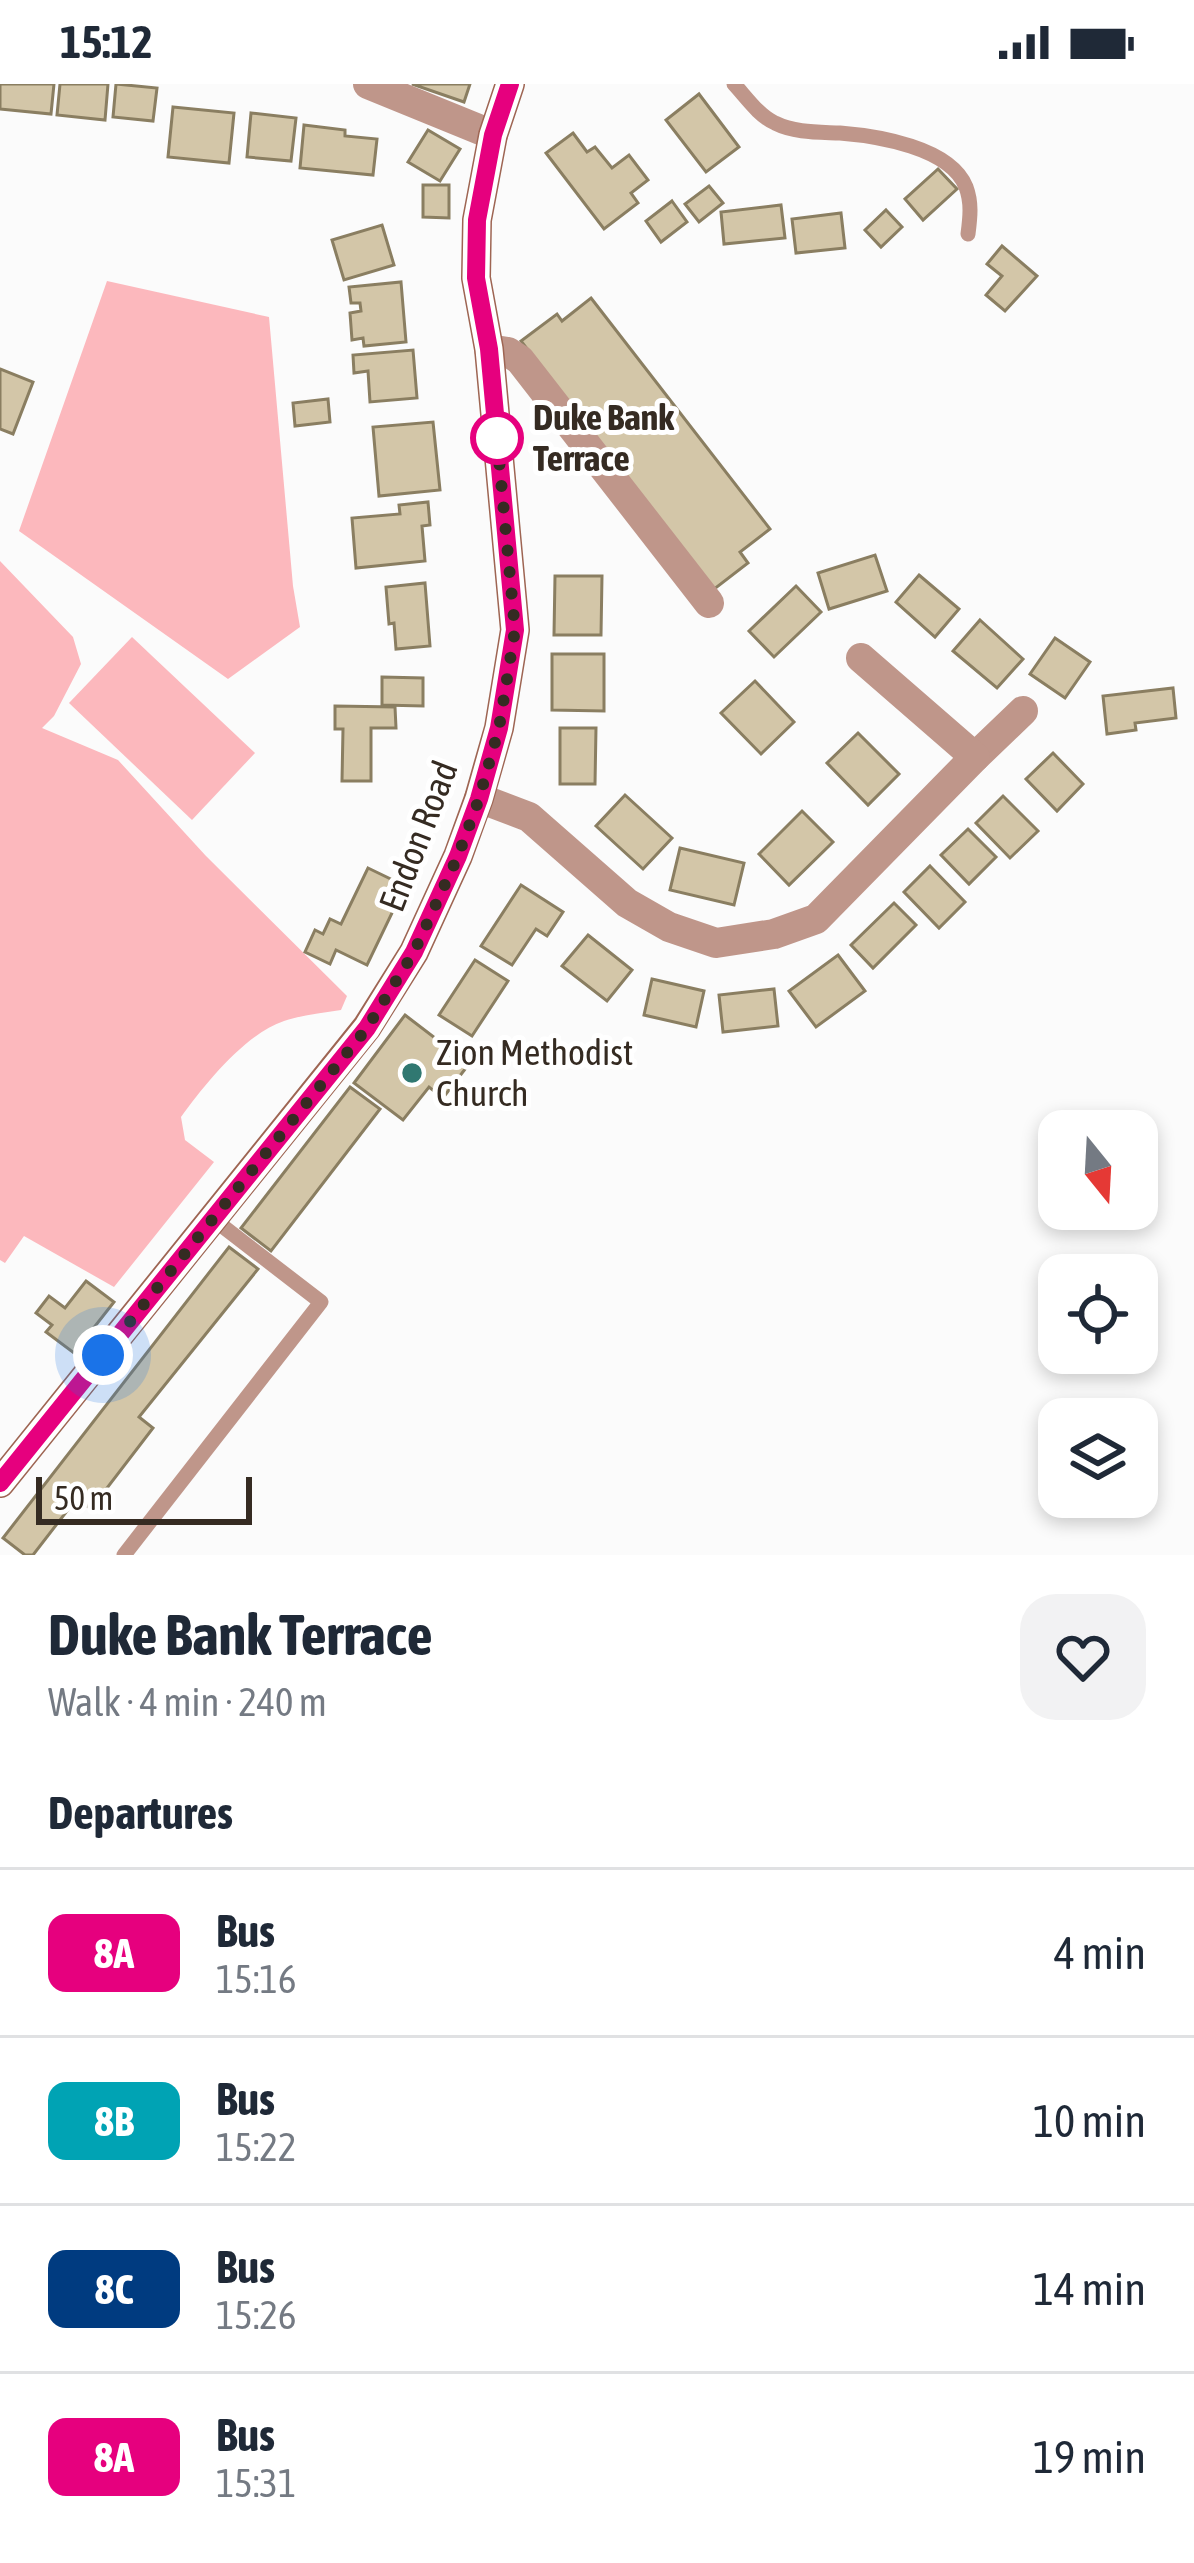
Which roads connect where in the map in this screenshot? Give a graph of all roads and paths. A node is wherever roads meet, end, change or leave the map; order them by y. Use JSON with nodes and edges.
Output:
{"nodes":[{"id":1,"x":368,"y":84,"type":"edge"},
{"id":2,"x":510,"y":84,"type":"edge"},
{"id":3,"x":734,"y":84,"type":"edge"},
{"id":4,"x":493,"y":135,"type":"junction"},
{"id":5,"x":968,"y":234,"type":"dead end"},
{"id":6,"x":489,"y":349,"type":"junction"},
{"id":7,"x":709,"y":603,"type":"dead end"},
{"id":8,"x":861,"y":658,"type":"dead end"},
{"id":9,"x":1024,"y":712,"type":"dead end"},
{"id":10,"x":975,"y":757,"type":"junction"},
{"id":11,"x":479,"y":799,"type":"junction"},
{"id":12,"x":212,"y":1218,"type":"junction"},
{"id":13,"x":0,"y":1483,"type":"edge"},
{"id":14,"x":124,"y":1555,"type":"edge"}],
"edges":[{"from":1,"to":4,"type":"street"},
{"from":2,"to":4,"type":"main road","name":"Endon Road"},
{"from":3,"to":5,"type":"lane"},
{"from":4,"to":6,"type":"main road","name":"Endon Road"},
{"from":6,"to":7,"type":"street"},
{"from":6,"to":11,"type":"main road","name":"Endon Road"},
{"from":8,"to":10,"type":"street"},
{"from":9,"to":10,"type":"street"},
{"from":10,"to":11,"type":"street"},
{"from":11,"to":12,"type":"main road","name":"Endon Road"},
{"from":12,"to":13,"type":"main road","name":"Endon Road"},
{"from":12,"to":14,"type":"lane"}]}
